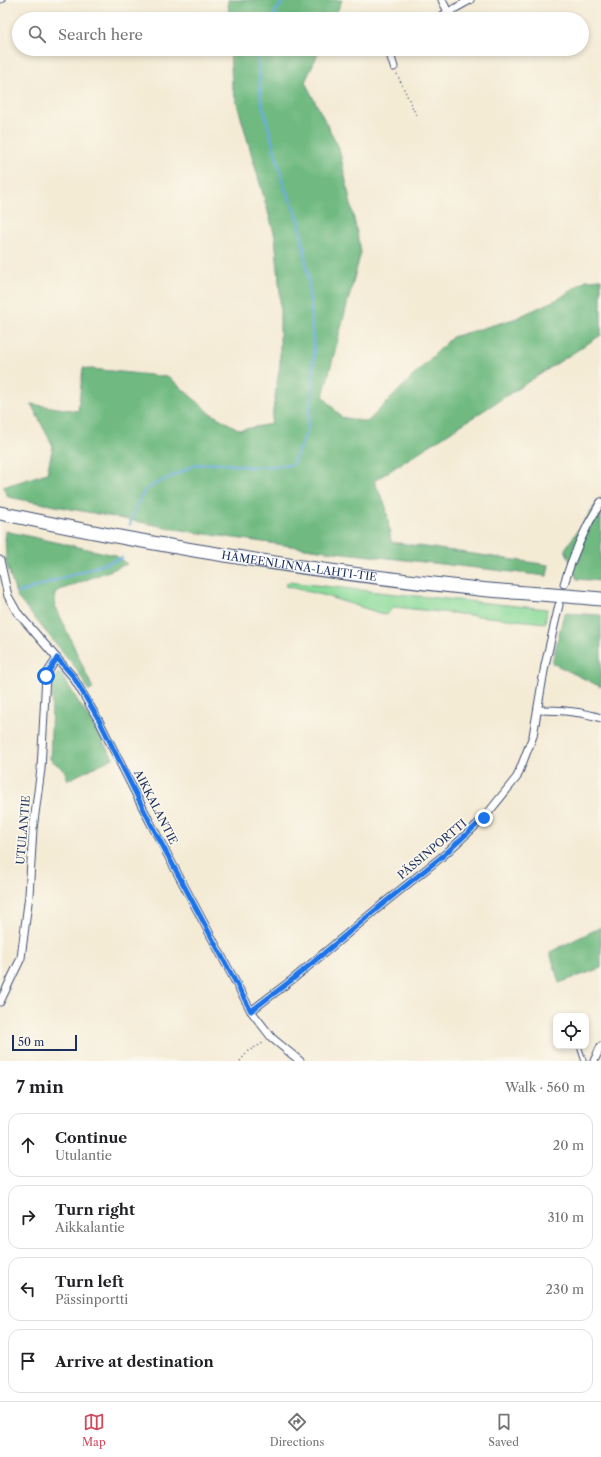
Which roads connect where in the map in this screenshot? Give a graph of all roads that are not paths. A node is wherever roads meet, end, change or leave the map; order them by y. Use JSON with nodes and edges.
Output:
{"nodes":[{"id":1,"x":442,"y":0,"type":"edge"},
{"id":2,"x":470,"y":0,"type":"edge"},
{"id":3,"x":448,"y":12,"type":"joint"},
{"id":4,"x":391,"y":56,"type":"edge"},
{"id":5,"x":394,"y":67,"type":"road end"},
{"id":6,"x":601,"y":502,"type":"edge"},
{"id":7,"x":0,"y":514,"type":"edge"},
{"id":8,"x":0,"y":560,"type":"edge"},
{"id":9,"x":564,"y":584,"type":"dead end"},
{"id":10,"x":601,"y":599,"type":"edge"},
{"id":11,"x":559,"y":605,"type":"dead end"},
{"id":12,"x":57,"y":658,"type":"junction"},
{"id":13,"x":538,"y":710,"type":"junction"},
{"id":14,"x":601,"y":718,"type":"edge"},
{"id":15,"x":0,"y":1002,"type":"edge"},
{"id":16,"x":251,"y":1011,"type":"junction"},
{"id":17,"x":601,"y":1046,"type":"edge"},
{"id":18,"x":580,"y":1049,"type":"edge"},
{"id":19,"x":300,"y":1061,"type":"edge"},
{"id":20,"x":584,"y":1061,"type":"edge"},
{"id":21,"x":594,"y":1061,"type":"edge"}],
"edges":[{"from":1,"to":3,"type":"street"},
{"from":2,"to":3,"type":"street"},
{"from":4,"to":5,"type":"street"},
{"from":6,"to":9,"type":"street"},
{"from":7,"to":10,"type":"highway","name":"HÄMEENLINNA-LAHTI-TIE"},
{"from":8,"to":12,"type":"street","name":"AIKKALANTIE"},
{"from":11,"to":13,"type":"street","name":"PÄSSINPORTTI"},
{"from":12,"to":15,"type":"street","name":"UTULANTIE"},
{"from":12,"to":16,"type":"street","name":"AIKKALANTIE"},
{"from":13,"to":14,"type":"street"},
{"from":13,"to":16,"type":"street","name":"PÄSSINPORTTI"},
{"from":16,"to":19,"type":"street","name":"AIKKALANTIE"},
{"from":17,"to":21,"type":"street"},
{"from":18,"to":20,"type":"lane"}]}
